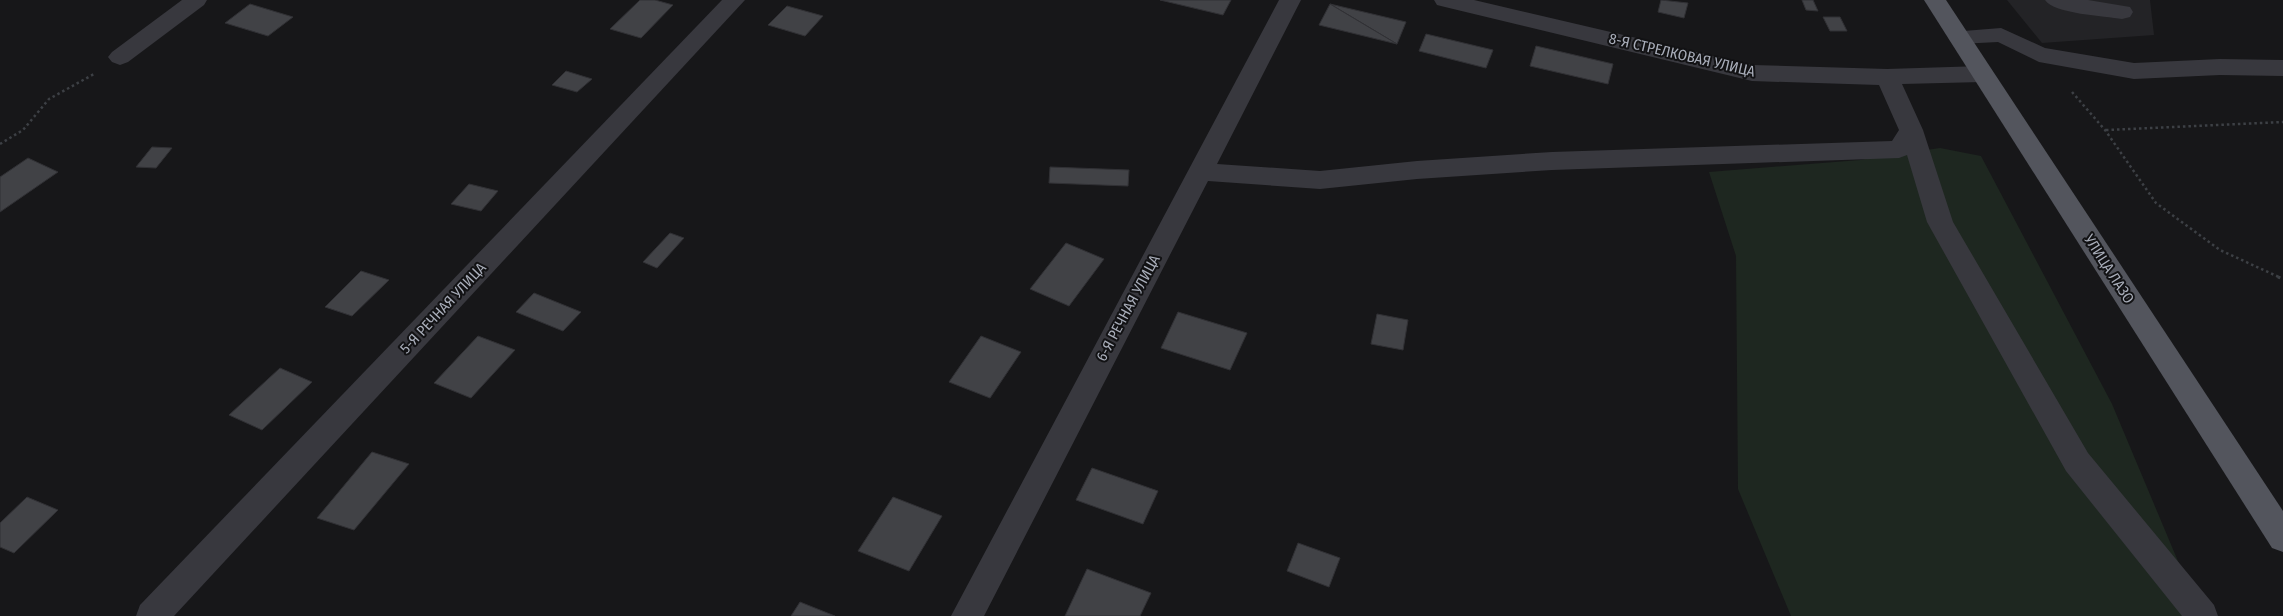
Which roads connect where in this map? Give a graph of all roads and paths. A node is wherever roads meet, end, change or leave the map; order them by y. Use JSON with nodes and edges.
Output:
{"nodes":[{"id":1,"x":196,"y":0,"type":"edge"},
{"id":2,"x":734,"y":0,"type":"edge"},
{"id":3,"x":1290,"y":0,"type":"edge"},
{"id":4,"x":1445,"y":0,"type":"edge"},
{"id":5,"x":1936,"y":0,"type":"edge"},
{"id":6,"x":2056,"y":0,"type":"edge"},
{"id":7,"x":2122,"y":12,"type":"dead end"},
{"id":8,"x":1959,"y":37,"type":"junction"},
{"id":9,"x":2039,"y":54,"type":"junction"},
{"id":10,"x":120,"y":57,"type":"joint"},
{"id":11,"x":2283,"y":68,"type":"edge"},
{"id":12,"x":1982,"y":74,"type":"junction"},
{"id":13,"x":1886,"y":77,"type":"junction"},
{"id":14,"x":2283,"y":122,"type":"edge"},
{"id":15,"x":1911,"y":130,"type":"junction"},
{"id":16,"x":2105,"y":130,"type":"junction"},
{"id":17,"x":0,"y":144,"type":"edge"},
{"id":18,"x":1202,"y":168,"type":"junction"},
{"id":19,"x":2283,"y":279,"type":"edge"},
{"id":20,"x":2283,"y":538,"type":"edge"},
{"id":21,"x":152,"y":616,"type":"edge"},
{"id":22,"x":967,"y":616,"type":"edge"},
{"id":23,"x":2202,"y":616,"type":"edge"}],
"edges":[{"from":1,"to":10,"type":"street"},
{"from":2,"to":21,"type":"street","name":"5-Я РЕЧНАЯ УЛИЦА"},
{"from":3,"to":18,"type":"street","name":"6-Я РЕЧНАЯ УЛИЦА"},
{"from":4,"to":13,"type":"street","name":"8-Я СТРЕЛКОВАЯ УЛИЦА"},
{"from":5,"to":8,"type":"main road","name":"УЛИЦА ЛАЗО"},
{"from":6,"to":7,"type":"street"},
{"from":8,"to":9,"type":"street"},
{"from":8,"to":12,"type":"main road","name":"УЛИЦА ЛАЗО"},
{"from":9,"to":11,"type":"street"},
{"from":9,"to":16,"type":"path"},
{"from":10,"to":17,"type":"path"},
{"from":12,"to":13,"type":"street","name":"8-Я СТРЕЛКОВАЯ УЛИЦА"},
{"from":12,"to":20,"type":"main road","name":"УЛИЦА ЛАЗО"},
{"from":13,"to":15,"type":"street"},
{"from":14,"to":16,"type":"path"},
{"from":15,"to":18,"type":"street"},
{"from":15,"to":23,"type":"street"},
{"from":16,"to":19,"type":"path"},
{"from":18,"to":22,"type":"street","name":"6-Я РЕЧНАЯ УЛИЦА"}]}
